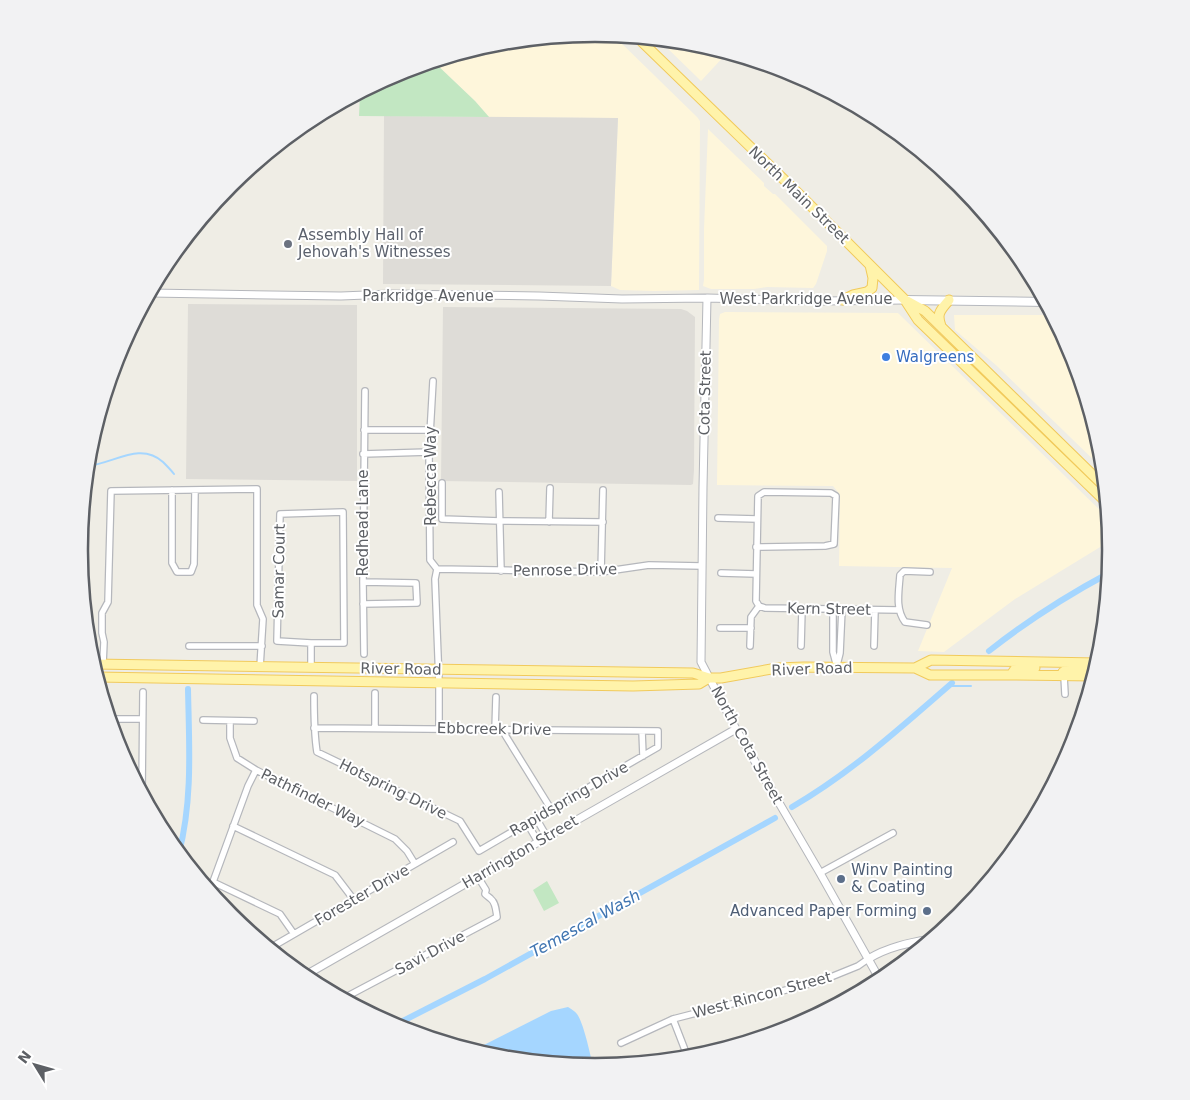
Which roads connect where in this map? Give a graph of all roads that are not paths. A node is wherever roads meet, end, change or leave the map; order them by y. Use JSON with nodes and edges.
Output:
{"nodes":[{"id":1,"x":646,"y":46,"type":"edge"},
{"id":2,"x":870,"y":264,"type":"junction"},
{"id":3,"x":157,"y":293,"type":"edge"},
{"id":4,"x":707,"y":298,"type":"junction"},
{"id":5,"x":842,"y":300,"type":"junction"},
{"id":6,"x":905,"y":300,"type":"junction"},
{"id":7,"x":949,"y":300,"type":"junction"},
{"id":8,"x":1038,"y":302,"type":"edge"},
{"id":9,"x":941,"y":326,"type":"junction"},
{"id":10,"x":433,"y":381,"type":"dead end"},
{"id":11,"x":364,"y":392,"type":"dead end"},
{"id":12,"x":364,"y":430,"type":"junction"},
{"id":13,"x":430,"y":430,"type":"junction"},
{"id":14,"x":429,"y":452,"type":"junction"},
{"id":15,"x":363,"y":454,"type":"junction"},
{"id":16,"x":1097,"y":479,"type":"edge"},
{"id":17,"x":442,"y":484,"type":"dead end"},
{"id":18,"x":703,"y":487,"type":"joint"},
{"id":19,"x":550,"y":488,"type":"dead end"},
{"id":20,"x":172,"y":490,"type":"junction"},
{"id":21,"x":195,"y":490,"type":"junction"},
{"id":22,"x":603,"y":490,"type":"dead end"},
{"id":23,"x":499,"y":492,"type":"dead end"},
{"id":24,"x":1099,"y":495,"type":"edge"},
{"id":25,"x":718,"y":518,"type":"dead end"},
{"id":26,"x":757,"y":519,"type":"junction"},
{"id":27,"x":500,"y":521,"type":"junction"},
{"id":28,"x":549,"y":522,"type":"junction"},
{"id":29,"x":603,"y":522,"type":"junction"},
{"id":30,"x":756,"y":547,"type":"junction"},
{"id":31,"x":702,"y":566,"type":"junction"},
{"id":32,"x":437,"y":569,"type":"junction"},
{"id":33,"x":501,"y":570,"type":"junction"},
{"id":34,"x":601,"y":572,"type":"junction"},
{"id":35,"x":930,"y":572,"type":"dead end"},
{"id":36,"x":720,"y":573,"type":"dead end"},
{"id":37,"x":756,"y":574,"type":"junction"},
{"id":38,"x":363,"y":582,"type":"junction"},
{"id":39,"x":363,"y":604,"type":"junction"},
{"id":40,"x":760,"y":606,"type":"junction"},
{"id":41,"x":802,"y":609,"type":"junction"},
{"id":42,"x":833,"y":609,"type":"junction"},
{"id":43,"x":842,"y":609,"type":"junction"},
{"id":44,"x":875,"y":610,"type":"junction"},
{"id":45,"x":899,"y":610,"type":"junction"},
{"id":46,"x":927,"y":625,"type":"dead end"},
{"id":47,"x":720,"y":628,"type":"dead end"},
{"id":48,"x":751,"y":628,"type":"junction"},
{"id":49,"x":312,"y":643,"type":"junction"},
{"id":50,"x":190,"y":646,"type":"dead end"},
{"id":51,"x":262,"y":646,"type":"junction"},
{"id":52,"x":750,"y":646,"type":"dead end"},
{"id":53,"x":801,"y":646,"type":"dead end"},
{"id":54,"x":874,"y":646,"type":"dead end"},
{"id":55,"x":364,"y":654,"type":"dead end"},
{"id":56,"x":1047,"y":663,"type":"junction"},
{"id":57,"x":1090,"y":663,"type":"edge"},
{"id":58,"x":103,"y":664,"type":"joint"},
{"id":59,"x":260,"y":667,"type":"junction"},
{"id":60,"x":311,"y":668,"type":"junction"},
{"id":61,"x":837,"y":668,"type":"junction"},
{"id":62,"x":915,"y":668,"type":"junction"},
{"id":63,"x":438,"y":669,"type":"junction"},
{"id":64,"x":1088,"y":669,"type":"edge"},
{"id":65,"x":1011,"y":675,"type":"junction"},
{"id":66,"x":1064,"y":676,"type":"junction"},
{"id":67,"x":1086,"y":676,"type":"edge"},
{"id":68,"x":104,"y":677,"type":"edge"},
{"id":69,"x":709,"y":678,"type":"junction"},
{"id":70,"x":439,"y":682,"type":"junction"},
{"id":71,"x":143,"y":692,"type":"dead end"},
{"id":72,"x":376,"y":693,"type":"dead end"},
{"id":73,"x":1065,"y":694,"type":"dead end"},
{"id":74,"x":314,"y":696,"type":"dead end"},
{"id":75,"x":496,"y":697,"type":"dead end"},
{"id":76,"x":116,"y":719,"type":"edge"},
{"id":77,"x":142,"y":719,"type":"junction"},
{"id":78,"x":204,"y":720,"type":"dead end"},
{"id":79,"x":230,"y":721,"type":"junction"},
{"id":80,"x":254,"y":721,"type":"dead end"},
{"id":81,"x":314,"y":728,"type":"junction"},
{"id":82,"x":375,"y":728,"type":"junction"},
{"id":83,"x":439,"y":728,"type":"junction"},
{"id":84,"x":736,"y":729,"type":"junction"},
{"id":85,"x":495,"y":730,"type":"junction"},
{"id":86,"x":502,"y":730,"type":"junction"},
{"id":87,"x":642,"y":731,"type":"junction"},
{"id":88,"x":658,"y":747,"type":"joint"},
{"id":89,"x":643,"y":756,"type":"junction"},
{"id":90,"x":256,"y":770,"type":"junction"},
{"id":91,"x":139,"y":772,"type":"edge"},
{"id":92,"x":551,"y":809,"type":"junction"},
{"id":93,"x":536,"y":818,"type":"junction"},
{"id":94,"x":528,"y":823,"type":"junction"},
{"id":95,"x":233,"y":826,"type":"junction"},
{"id":96,"x":893,"y":834,"type":"dead end"},
{"id":97,"x":547,"y":837,"type":"junction"},
{"id":98,"x":453,"y":842,"type":"dead end"},
{"id":99,"x":538,"y":842,"type":"junction"},
{"id":100,"x":479,"y":851,"type":"joint"},
{"id":101,"x":415,"y":864,"type":"junction"},
{"id":102,"x":820,"y":873,"type":"junction"},
{"id":103,"x":478,"y":876,"type":"junction"},
{"id":104,"x":213,"y":882,"type":"joint"},
{"id":105,"x":354,"y":900,"type":"junction"},
{"id":106,"x":294,"y":934,"type":"junction"},
{"id":107,"x":919,"y":941,"type":"edge"},
{"id":108,"x":276,"y":945,"type":"edge"},
{"id":109,"x":868,"y":959,"type":"junction"},
{"id":110,"x":312,"y":971,"type":"edge"},
{"id":111,"x":876,"y":973,"type":"edge"},
{"id":112,"x":350,"y":995,"type":"edge"},
{"id":113,"x":673,"y":1019,"type":"junction"},
{"id":114,"x":621,"y":1043,"type":"dead end"},
{"id":115,"x":685,"y":1049,"type":"edge"}],
"edges":[{"from":1,"to":2,"type":"main road","name":"North Main Street"},
{"from":2,"to":5,"type":"main road"},
{"from":2,"to":6,"type":"main road","name":"North Main Street"},
{"from":3,"to":4,"type":"street","name":"Parkridge Avenue"},
{"from":4,"to":5,"type":"street","name":"West Parkridge Avenue"},
{"from":4,"to":18,"type":"street","name":"Cota Street"},
{"from":5,"to":6,"type":"street","name":"West Parkridge Avenue"},
{"from":6,"to":7,"type":"main road"},
{"from":6,"to":9,"type":"main road","name":"North Main Street"},
{"from":6,"to":24,"type":"main road","name":"North Main Street"},
{"from":7,"to":8,"type":"main road"},
{"from":7,"to":9,"type":"main road"},
{"from":9,"to":16,"type":"main road","name":"North Main Street"},
{"from":10,"to":13,"type":"street","name":"Rebecca Way"},
{"from":11,"to":12,"type":"street","name":"Redhead Lane"},
{"from":12,"to":13,"type":"street"},
{"from":12,"to":15,"type":"street","name":"Redhead Lane"},
{"from":13,"to":14,"type":"street","name":"Rebecca Way"},
{"from":14,"to":15,"type":"street"},
{"from":14,"to":32,"type":"street","name":"Rebecca Way"},
{"from":15,"to":38,"type":"street","name":"Redhead Lane"},
{"from":17,"to":27,"type":"street"},
{"from":18,"to":31,"type":"street","name":"North Cota Street"},
{"from":19,"to":28,"type":"street"},
{"from":20,"to":21,"type":"street"},
{"from":20,"to":21,"type":"street"},
{"from":20,"to":58,"type":"street"},
{"from":21,"to":51,"type":"street"},
{"from":22,"to":29,"type":"street"},
{"from":23,"to":27,"type":"street"},
{"from":25,"to":26,"type":"street"},
{"from":26,"to":30,"type":"street"},
{"from":26,"to":30,"type":"street"},
{"from":27,"to":28,"type":"street"},
{"from":27,"to":33,"type":"street"},
{"from":28,"to":29,"type":"street"},
{"from":29,"to":34,"type":"street"},
{"from":30,"to":37,"type":"street"},
{"from":31,"to":34,"type":"street","name":"Penrose Drive"},
{"from":31,"to":69,"type":"street","name":"North Cota Street"},
{"from":32,"to":33,"type":"street","name":"Penrose Drive"},
{"from":32,"to":63,"type":"street"},
{"from":33,"to":34,"type":"street","name":"Penrose Drive"},
{"from":35,"to":45,"type":"street"},
{"from":36,"to":37,"type":"street"},
{"from":37,"to":40,"type":"street"},
{"from":38,"to":39,"type":"street","name":"Redhead Lane"},
{"from":38,"to":39,"type":"street"},
{"from":39,"to":55,"type":"street","name":"Redhead Lane"},
{"from":40,"to":41,"type":"street","name":"Kern Street"},
{"from":40,"to":48,"type":"street"},
{"from":41,"to":42,"type":"street","name":"Kern Street"},
{"from":41,"to":53,"type":"street"},
{"from":42,"to":43,"type":"street","name":"Kern Street"},
{"from":42,"to":61,"type":"street"},
{"from":43,"to":44,"type":"street","name":"Kern Street"},
{"from":43,"to":61,"type":"street"},
{"from":44,"to":45,"type":"street","name":"Kern Street"},
{"from":44,"to":54,"type":"street"},
{"from":45,"to":46,"type":"street"},
{"from":47,"to":48,"type":"street"},
{"from":48,"to":52,"type":"street"},
{"from":49,"to":49,"type":"street","name":"Samar Court"},
{"from":49,"to":60,"type":"street"},
{"from":50,"to":51,"type":"street"},
{"from":51,"to":59,"type":"street"},
{"from":56,"to":57,"type":"main road","name":"River Road"},
{"from":56,"to":62,"type":"main road","name":"River Road"},
{"from":56,"to":65,"type":"main road"},
{"from":58,"to":59,"type":"main road","name":"River Road"},
{"from":59,"to":60,"type":"main road","name":"River Road"},
{"from":60,"to":63,"type":"main road","name":"River Road"},
{"from":61,"to":62,"type":"main road","name":"River Road"},
{"from":61,"to":69,"type":"main road","name":"River Road"},
{"from":62,"to":65,"type":"main road","name":"River Road"},
{"from":63,"to":69,"type":"main road","name":"River Road"},
{"from":63,"to":70,"type":"street"},
{"from":64,"to":66,"type":"main road"},
{"from":65,"to":66,"type":"main road","name":"River Road"},
{"from":66,"to":67,"type":"main road","name":"River Road"},
{"from":66,"to":73,"type":"street"},
{"from":68,"to":70,"type":"main road","name":"River Road"},
{"from":69,"to":70,"type":"main road","name":"River Road"},
{"from":69,"to":84,"type":"street","name":"North Cota Street"},
{"from":70,"to":83,"type":"street"},
{"from":71,"to":77,"type":"street"},
{"from":72,"to":82,"type":"street"},
{"from":74,"to":81,"type":"street"},
{"from":75,"to":85,"type":"street"},
{"from":76,"to":77,"type":"street"},
{"from":77,"to":91,"type":"street"},
{"from":78,"to":79,"type":"street"},
{"from":79,"to":80,"type":"street"},
{"from":79,"to":90,"type":"street","name":"Pathfinder Way"},
{"from":81,"to":82,"type":"street","name":"Ebbcreek Drive"},
{"from":81,"to":100,"type":"street","name":"Hotspring Drive"},
{"from":82,"to":83,"type":"street","name":"Ebbcreek Drive"},
{"from":83,"to":85,"type":"street","name":"Ebbcreek Drive"},
{"from":84,"to":97,"type":"street","name":"Harrington Street"},
{"from":84,"to":102,"type":"street","name":"North Cota Street"},
{"from":85,"to":86,"type":"street","name":"Ebbcreek Drive"},
{"from":86,"to":87,"type":"street","name":"Ebbcreek Drive"},
{"from":86,"to":92,"type":"street"},
{"from":87,"to":88,"type":"street","name":"Ebbcreek Drive"},
{"from":87,"to":89,"type":"street"},
{"from":88,"to":89,"type":"street","name":"Rapidspring Drive"},
{"from":89,"to":92,"type":"street","name":"Rapidspring Drive"},
{"from":90,"to":95,"type":"street"},
{"from":90,"to":101,"type":"street","name":"Pathfinder Way"},
{"from":92,"to":93,"type":"street","name":"Rapidspring Drive"},
{"from":93,"to":94,"type":"street","name":"Rapidspring Drive"},
{"from":93,"to":97,"type":"street"},
{"from":94,"to":99,"type":"street"},
{"from":94,"to":100,"type":"street","name":"Rapidspring Drive"},
{"from":95,"to":104,"type":"street"},
{"from":95,"to":105,"type":"street"},
{"from":96,"to":102,"type":"street"},
{"from":97,"to":99,"type":"street","name":"Harrington Street"},
{"from":98,"to":101,"type":"street","name":"Forester Drive"},
{"from":99,"to":103,"type":"street","name":"Harrington Street"},
{"from":101,"to":105,"type":"street","name":"Forester Drive"},
{"from":102,"to":109,"type":"street","name":"North Cota Street"},
{"from":103,"to":110,"type":"street","name":"Harrington Street"},
{"from":103,"to":112,"type":"street","name":"Savi Drive"},
{"from":104,"to":106,"type":"street"},
{"from":105,"to":106,"type":"street","name":"Forester Drive"},
{"from":106,"to":108,"type":"street","name":"Forester Drive"},
{"from":107,"to":109,"type":"street","name":"West Rincon Street"},
{"from":109,"to":111,"type":"street","name":"North Cota Street"},
{"from":109,"to":113,"type":"street","name":"West Rincon Street"},
{"from":113,"to":114,"type":"street","name":"West Rincon Street"},
{"from":113,"to":115,"type":"street"}]}
